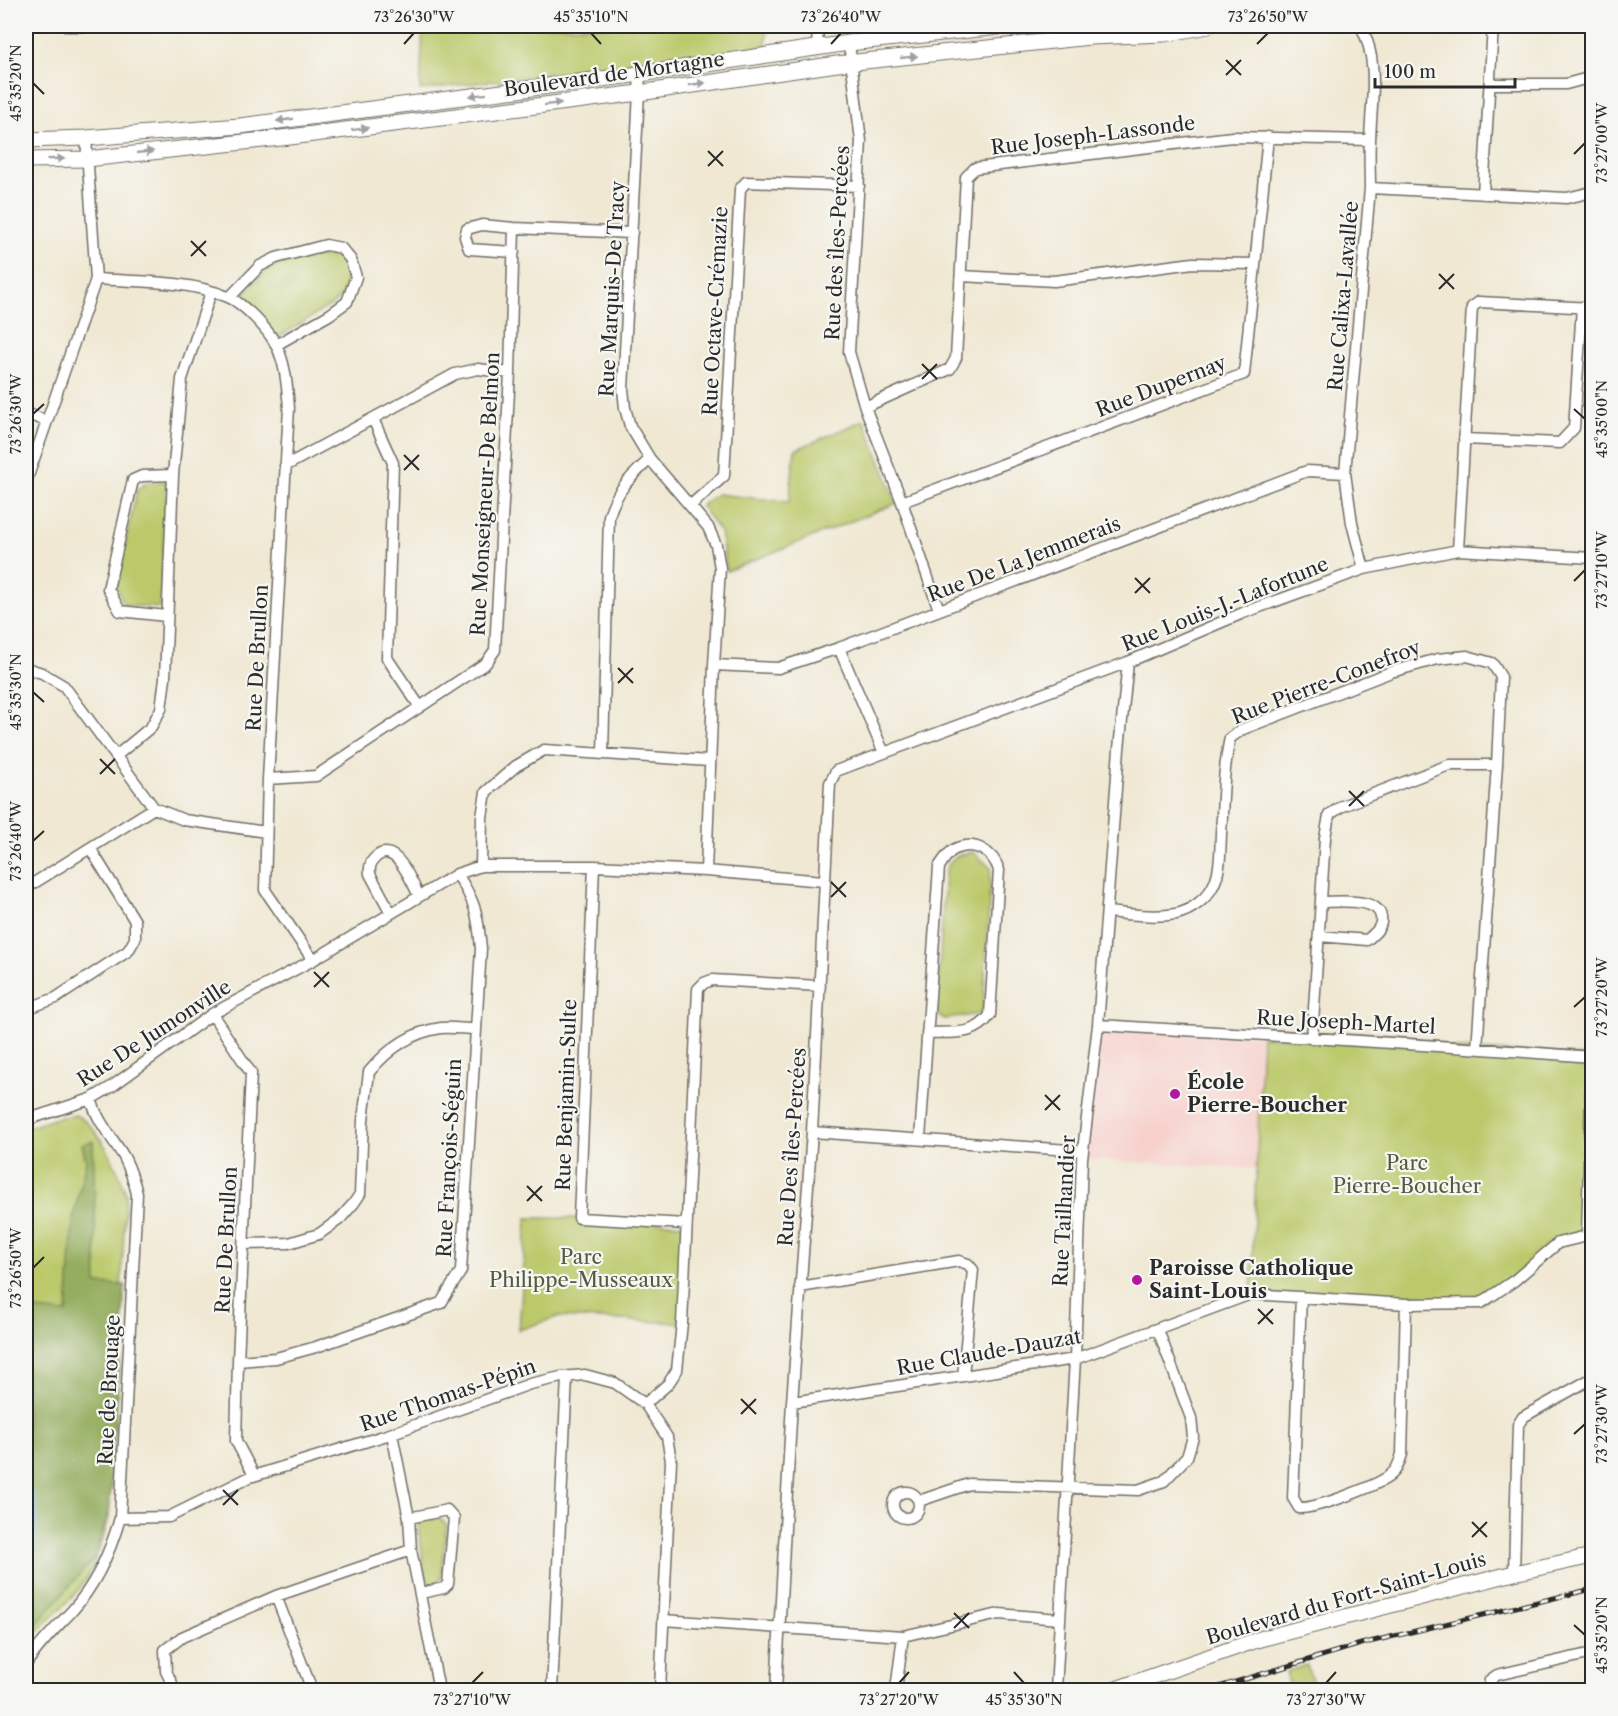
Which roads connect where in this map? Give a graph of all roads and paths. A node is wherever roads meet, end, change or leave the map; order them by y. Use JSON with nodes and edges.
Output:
{"nodes":[{"id":1,"x":67,"y":26,"type":"edge"},
{"id":2,"x":97,"y":26,"type":"edge"},
{"id":3,"x":818,"y":26,"type":"edge"},
{"id":4,"x":1007,"y":26,"type":"edge"},
{"id":5,"x":1208,"y":26,"type":"edge"},
{"id":6,"x":1361,"y":26,"type":"edge"},
{"id":7,"x":1493,"y":26,"type":"edge"},
{"id":8,"x":1090,"y":29,"type":"edge"},
{"id":9,"x":849,"y":44,"type":"junction"},
{"id":10,"x":817,"y":49,"type":"junction"},
{"id":11,"x":851,"y":63,"type":"junction"},
{"id":12,"x":640,"y":74,"type":"junction"},
{"id":13,"x":1593,"y":77,"type":"edge"},
{"id":14,"x":1490,"y":84,"type":"junction"},
{"id":15,"x":639,"y":93,"type":"junction"},
{"id":16,"x":1268,"y":137,"type":"junction"},
{"id":17,"x":86,"y":138,"type":"junction"},
{"id":18,"x":26,"y":140,"type":"edge"},
{"id":19,"x":1370,"y":140,"type":"junction"},
{"id":20,"x":87,"y":159,"type":"junction"},
{"id":21,"x":26,"y":160,"type":"edge"},
{"id":22,"x":859,"y":186,"type":"junction"},
{"id":23,"x":1370,"y":188,"type":"junction"},
{"id":24,"x":1593,"y":192,"type":"edge"},
{"id":25,"x":1483,"y":194,"type":"junction"},
{"id":26,"x":514,"y":228,"type":"junction"},
{"id":27,"x":632,"y":233,"type":"junction"},
{"id":28,"x":514,"y":252,"type":"junction"},
{"id":29,"x":1255,"y":264,"type":"junction"},
{"id":30,"x":961,"y":276,"type":"junction"},
{"id":31,"x":96,"y":279,"type":"junction"},
{"id":32,"x":211,"y":292,"type":"junction"},
{"id":33,"x":230,"y":297,"type":"junction"},
{"id":34,"x":1587,"y":308,"type":"edge"},
{"id":35,"x":276,"y":345,"type":"junction"},
{"id":36,"x":510,"y":373,"type":"junction"},
{"id":37,"x":865,"y":407,"type":"junction"},
{"id":38,"x":26,"y":413,"type":"edge"},
{"id":39,"x":373,"y":419,"type":"junction"},
{"id":40,"x":46,"y":421,"type":"junction"},
{"id":41,"x":1464,"y":440,"type":"junction"},
{"id":42,"x":650,"y":459,"type":"junction"},
{"id":43,"x":285,"y":466,"type":"junction"},
{"id":44,"x":1346,"y":473,"type":"junction"},
{"id":45,"x":173,"y":475,"type":"junction"},
{"id":46,"x":26,"y":482,"type":"edge"},
{"id":47,"x":902,"y":502,"type":"junction"},
{"id":48,"x":691,"y":505,"type":"junction"},
{"id":49,"x":1458,"y":550,"type":"junction"},
{"id":50,"x":1593,"y":558,"type":"edge"},
{"id":51,"x":1364,"y":569,"type":"junction"},
{"id":52,"x":939,"y":610,"type":"junction"},
{"id":53,"x":166,"y":616,"type":"junction"},
{"id":54,"x":839,"y":648,"type":"junction"},
{"id":55,"x":1128,"y":662,"type":"junction"},
{"id":56,"x":714,"y":665,"type":"junction"},
{"id":57,"x":26,"y":668,"type":"edge"},
{"id":58,"x":420,"y":707,"type":"junction"},
{"id":59,"x":884,"y":753,"type":"junction"},
{"id":60,"x":603,"y":754,"type":"junction"},
{"id":61,"x":116,"y":756,"type":"junction"},
{"id":62,"x":710,"y":761,"type":"junction"},
{"id":63,"x":1497,"y":765,"type":"junction"},
{"id":64,"x":268,"y":779,"type":"junction"},
{"id":65,"x":154,"y":808,"type":"junction"},
{"id":66,"x":266,"y":832,"type":"junction"},
{"id":67,"x":90,"y":848,"type":"junction"},
{"id":68,"x":594,"y":866,"type":"junction"},
{"id":69,"x":481,"y":867,"type":"junction"},
{"id":70,"x":706,"y":871,"type":"junction"},
{"id":71,"x":457,"y":874,"type":"junction"},
{"id":72,"x":824,"y":881,"type":"junction"},
{"id":73,"x":26,"y":888,"type":"edge"},
{"id":74,"x":419,"y":896,"type":"junction"},
{"id":75,"x":1322,"y":902,"type":"junction"},
{"id":76,"x":1107,"y":912,"type":"junction"},
{"id":77,"x":391,"y":913,"type":"junction"},
{"id":78,"x":1319,"y":936,"type":"junction"},
{"id":79,"x":313,"y":960,"type":"junction"},
{"id":80,"x":820,"y":986,"type":"junction"},
{"id":81,"x":26,"y":1009,"type":"edge"},
{"id":82,"x":212,"y":1014,"type":"junction"},
{"id":83,"x":1098,"y":1025,"type":"junction"},
{"id":84,"x":475,"y":1029,"type":"junction"},
{"id":85,"x":927,"y":1033,"type":"junction"},
{"id":86,"x":1312,"y":1039,"type":"junction"},
{"id":87,"x":1477,"y":1048,"type":"junction"},
{"id":88,"x":1592,"y":1057,"type":"edge"},
{"id":89,"x":91,"y":1099,"type":"junction"},
{"id":90,"x":26,"y":1119,"type":"edge"},
{"id":91,"x":813,"y":1132,"type":"junction"},
{"id":92,"x":920,"y":1139,"type":"junction"},
{"id":93,"x":1083,"y":1151,"type":"junction"},
{"id":94,"x":686,"y":1224,"type":"junction"},
{"id":95,"x":1590,"y":1236,"type":"edge"},
{"id":96,"x":244,"y":1244,"type":"junction"},
{"id":97,"x":800,"y":1287,"type":"junction"},
{"id":98,"x":1301,"y":1297,"type":"junction"},
{"id":99,"x":1406,"y":1304,"type":"junction"},
{"id":100,"x":1158,"y":1330,"type":"junction"},
{"id":101,"x":1075,"y":1359,"type":"junction"},
{"id":102,"x":238,"y":1361,"type":"junction"},
{"id":103,"x":963,"y":1376,"type":"junction"},
{"id":104,"x":567,"y":1377,"type":"junction"},
{"id":105,"x":1593,"y":1380,"type":"edge"},
{"id":106,"x":792,"y":1402,"type":"junction"},
{"id":107,"x":645,"y":1404,"type":"junction"},
{"id":108,"x":392,"y":1434,"type":"junction"},
{"id":109,"x":254,"y":1475,"type":"junction"},
{"id":110,"x":1067,"y":1486,"type":"junction"},
{"id":111,"x":919,"y":1501,"type":"dead end"},
{"id":112,"x":120,"y":1518,"type":"junction"},
{"id":113,"x":409,"y":1518,"type":"junction"},
{"id":114,"x":411,"y":1550,"type":"junction"},
{"id":115,"x":1593,"y":1556,"type":"edge"},
{"id":116,"x":1514,"y":1573,"type":"junction"},
{"id":117,"x":421,"y":1593,"type":"junction"},
{"id":118,"x":276,"y":1596,"type":"junction"},
{"id":119,"x":1059,"y":1619,"type":"junction"},
{"id":120,"x":663,"y":1620,"type":"junction"},
{"id":121,"x":781,"y":1627,"type":"junction"},
{"id":122,"x":903,"y":1636,"type":"junction"},
{"id":123,"x":1593,"y":1653,"type":"edge"},
{"id":124,"x":26,"y":1664,"type":"edge"},
{"id":125,"x":175,"y":1690,"type":"edge"},
{"id":126,"x":312,"y":1690,"type":"edge"},
{"id":127,"x":439,"y":1690,"type":"edge"},
{"id":128,"x":552,"y":1690,"type":"edge"},
{"id":129,"x":660,"y":1690,"type":"edge"},
{"id":130,"x":776,"y":1690,"type":"edge"},
{"id":131,"x":896,"y":1690,"type":"edge"},
{"id":132,"x":1056,"y":1690,"type":"edge"},
{"id":133,"x":1113,"y":1690,"type":"edge"},
{"id":134,"x":1488,"y":1690,"type":"edge"}],
"edges":[{"from":1,"to":2,"type":"street"},
{"from":3,"to":10,"type":"street"},
{"from":4,"to":9,"type":"main road","name":"Boulevard de Mortagne"},
{"from":5,"to":8,"type":"main road","name":"Boulevard de Mortagne"},
{"from":6,"to":19,"type":"street","name":"Rue Calixa-Lavallée"},
{"from":7,"to":14,"type":"street"},
{"from":11,"to":8,"type":"main road","name":"Boulevard de Mortagne","one_way":true},
{"from":9,"to":10,"type":"main road","name":"Boulevard de Mortagne"},
{"from":9,"to":11,"type":"street","name":"Rue des îles-Percées"},
{"from":10,"to":12,"type":"main road","name":"Boulevard de Mortagne"},
{"from":15,"to":11,"type":"main road","name":"Boulevard de Mortagne","one_way":true},
{"from":11,"to":22,"type":"street","name":"Rue des îles-Percées"},
{"from":12,"to":15,"type":"street","name":"Rue Marquis-De Tracy"},
{"from":12,"to":17,"type":"main road","name":"Boulevard de Mortagne","one_way":true},
{"from":13,"to":14,"type":"street"},
{"from":14,"to":25,"type":"street"},
{"from":20,"to":15,"type":"main road","name":"Boulevard de Mortagne","one_way":true},
{"from":15,"to":27,"type":"street","name":"Rue Marquis-De Tracy"},
{"from":16,"to":19,"type":"street","name":"Rue Joseph-Lassonde"},
{"from":16,"to":29,"type":"street","name":"Rue Dupernay"},
{"from":16,"to":30,"type":"street","name":"Rue Joseph-Lassonde"},
{"from":17,"to":18,"type":"main road","name":"Boulevard de Mortagne"},
{"from":17,"to":20,"type":"street"},
{"from":19,"to":23,"type":"street","name":"Rue Calixa-Lavallée"},
{"from":21,"to":20,"type":"main road","name":"Boulevard de Mortagne","one_way":true},
{"from":20,"to":31,"type":"street"},
{"from":22,"to":37,"type":"street","name":"Rue des îles-Percées"},
{"from":22,"to":48,"type":"street","name":"Rue Octave-Crémazie"},
{"from":23,"to":25,"type":"street"},
{"from":23,"to":44,"type":"street","name":"Rue Calixa-Lavallée"},
{"from":24,"to":25,"type":"street"},
{"from":26,"to":27,"type":"street"},
{"from":26,"to":28,"type":"street","name":"Rue Monseigneur-De Belmon"},
{"from":26,"to":28,"type":"street"},
{"from":27,"to":42,"type":"street","name":"Rue Marquis-De Tracy"},
{"from":28,"to":36,"type":"street","name":"Rue Monseigneur-De Belmon"},
{"from":29,"to":30,"type":"street"},
{"from":29,"to":47,"type":"street","name":"Rue Dupernay"},
{"from":30,"to":37,"type":"street","name":"Rue Joseph-Lassonde"},
{"from":31,"to":32,"type":"street","name":"Rue De Brullon"},
{"from":31,"to":40,"type":"street"},
{"from":32,"to":33,"type":"street","name":"Rue De Brullon"},
{"from":32,"to":45,"type":"street"},
{"from":33,"to":35,"type":"street","name":"Rue De Brullon"},
{"from":33,"to":35,"type":"street"},
{"from":34,"to":41,"type":"street"},
{"from":34,"to":41,"type":"street"},
{"from":35,"to":43,"type":"street","name":"Rue De Brullon"},
{"from":36,"to":39,"type":"street"},
{"from":36,"to":58,"type":"street","name":"Rue Monseigneur-De Belmon"},
{"from":37,"to":47,"type":"street","name":"Rue des îles-Percées"},
{"from":38,"to":40,"type":"street"},
{"from":39,"to":43,"type":"street"},
{"from":39,"to":58,"type":"street"},
{"from":40,"to":46,"type":"street"},
{"from":41,"to":49,"type":"street"},
{"from":42,"to":48,"type":"street","name":"Rue Marquis-De Tracy"},
{"from":42,"to":60,"type":"street"},
{"from":43,"to":64,"type":"street","name":"Rue De Brullon"},
{"from":44,"to":51,"type":"street","name":"Rue Calixa-Lavallée"},
{"from":44,"to":52,"type":"street","name":"Rue De La Jemmerais"},
{"from":45,"to":53,"type":"street"},
{"from":45,"to":53,"type":"street"},
{"from":47,"to":52,"type":"street","name":"Rue des îles-Percées"},
{"from":48,"to":56,"type":"street","name":"Rue Marquis-De Tracy"},
{"from":49,"to":50,"type":"street","name":"Rue Louis-J.-Lafortune"},
{"from":49,"to":51,"type":"street","name":"Rue Louis-J.-Lafortune"},
{"from":51,"to":55,"type":"street","name":"Rue Louis-J.-Lafortune"},
{"from":52,"to":54,"type":"street","name":"Rue De La Jemmerais"},
{"from":53,"to":61,"type":"street"},
{"from":54,"to":56,"type":"street","name":"Rue De La Jemmerais"},
{"from":54,"to":59,"type":"street"},
{"from":55,"to":59,"type":"street","name":"Rue Louis-J.-Lafortune"},
{"from":55,"to":76,"type":"street","name":"Rue Tailhandier"},
{"from":56,"to":62,"type":"street","name":"Rue Marquis-De Tracy"},
{"from":57,"to":61,"type":"street"},
{"from":58,"to":64,"type":"street","name":"Rue Monseigneur-De Belmon"},
{"from":59,"to":72,"type":"street","name":"Rue Des îles-Percées"},
{"from":60,"to":62,"type":"street"},
{"from":60,"to":69,"type":"street"},
{"from":61,"to":65,"type":"street"},
{"from":62,"to":70,"type":"street","name":"Rue Marquis-De Tracy"},
{"from":63,"to":75,"type":"street"},
{"from":63,"to":76,"type":"street","name":"Rue Pierre-Conefroy"},
{"from":63,"to":87,"type":"street","name":"Rue Pierre-Conefroy"},
{"from":64,"to":66,"type":"street","name":"Rue De Brullon"},
{"from":65,"to":66,"type":"street"},
{"from":65,"to":67,"type":"street"},
{"from":66,"to":79,"type":"street","name":"Rue De Brullon"},
{"from":67,"to":73,"type":"street"},
{"from":67,"to":81,"type":"street"},
{"from":68,"to":69,"type":"street","name":"Rue De Jumonville"},
{"from":68,"to":70,"type":"street","name":"Rue De Jumonville"},
{"from":68,"to":94,"type":"street","name":"Rue Benjamin-Sulte"},
{"from":69,"to":71,"type":"street","name":"Rue De Jumonville"},
{"from":70,"to":72,"type":"street","name":"Rue De Jumonville"},
{"from":71,"to":74,"type":"street","name":"Rue De Jumonville"},
{"from":71,"to":84,"type":"street","name":"Rue François-Séguin"},
{"from":72,"to":80,"type":"street","name":"Rue Des îles-Percées"},
{"from":74,"to":77,"type":"street","name":"Rue De Jumonville"},
{"from":74,"to":77,"type":"street"},
{"from":75,"to":78,"type":"street"},
{"from":75,"to":78,"type":"street"},
{"from":76,"to":83,"type":"street","name":"Rue Tailhandier"},
{"from":77,"to":79,"type":"street","name":"Rue De Jumonville"},
{"from":78,"to":86,"type":"street"},
{"from":79,"to":82,"type":"street","name":"Rue De Jumonville"},
{"from":80,"to":91,"type":"street","name":"Rue Des îles-Percées"},
{"from":80,"to":94,"type":"street"},
{"from":82,"to":89,"type":"street","name":"Rue De Jumonville"},
{"from":82,"to":96,"type":"street","name":"Rue De Brullon"},
{"from":83,"to":86,"type":"street","name":"Rue Joseph-Martel"},
{"from":83,"to":93,"type":"street","name":"Rue Tailhandier"},
{"from":84,"to":96,"type":"street"},
{"from":84,"to":102,"type":"street","name":"Rue François-Séguin"},
{"from":85,"to":85,"type":"street"},
{"from":85,"to":92,"type":"street"},
{"from":86,"to":87,"type":"street","name":"Rue Joseph-Martel"},
{"from":87,"to":88,"type":"street","name":"Rue Joseph-Martel"},
{"from":88,"to":95,"type":"street"},
{"from":89,"to":90,"type":"street","name":"Rue De Jumonville"},
{"from":89,"to":112,"type":"street","name":"Rue de Brouage"},
{"from":91,"to":92,"type":"street"},
{"from":91,"to":97,"type":"street","name":"Rue Des îles-Percées"},
{"from":92,"to":93,"type":"street"},
{"from":93,"to":101,"type":"street","name":"Rue Tailhandier"},
{"from":94,"to":107,"type":"street"},
{"from":95,"to":99,"type":"street","name":"Rue Claude-Dauzat"},
{"from":96,"to":102,"type":"street","name":"Rue De Brullon"},
{"from":97,"to":103,"type":"street"},
{"from":97,"to":106,"type":"street","name":"Rue Des îles-Percées"},
{"from":98,"to":99,"type":"street","name":"Rue Claude-Dauzat"},
{"from":98,"to":99,"type":"street"},
{"from":98,"to":100,"type":"street","name":"Rue Claude-Dauzat"},
{"from":100,"to":101,"type":"street","name":"Rue Claude-Dauzat"},
{"from":100,"to":110,"type":"street"},
{"from":101,"to":103,"type":"street","name":"Rue Claude-Dauzat"},
{"from":101,"to":110,"type":"street","name":"Rue Tailhandier"},
{"from":102,"to":109,"type":"street","name":"Rue De Brullon"},
{"from":103,"to":106,"type":"street","name":"Rue Claude-Dauzat"},
{"from":104,"to":107,"type":"street","name":"Rue Thomas-Pépin"},
{"from":104,"to":108,"type":"street","name":"Rue Thomas-Pépin"},
{"from":104,"to":128,"type":"street"},
{"from":105,"to":116,"type":"street"},
{"from":106,"to":121,"type":"street","name":"Rue Des îles-Percées"},
{"from":107,"to":120,"type":"street","name":"Rue Thomas-Pépin"},
{"from":108,"to":109,"type":"street","name":"Rue Thomas-Pépin"},
{"from":108,"to":113,"type":"street"},
{"from":109,"to":112,"type":"street","name":"Rue Thomas-Pépin"},
{"from":110,"to":111,"type":"street"},
{"from":110,"to":119,"type":"street","name":"Rue Tailhandier"},
{"from":112,"to":124,"type":"street","name":"Rue de Brouage"},
{"from":113,"to":114,"type":"street"},
{"from":113,"to":117,"type":"street"},
{"from":114,"to":117,"type":"street"},
{"from":114,"to":118,"type":"street"},
{"from":115,"to":116,"type":"main road","name":"Boulevard du Fort-Saint-Louis"},
{"from":116,"to":133,"type":"main road","name":"Boulevard du Fort-Saint-Louis"},
{"from":117,"to":127,"type":"street"},
{"from":118,"to":125,"type":"street"},
{"from":118,"to":126,"type":"street"},
{"from":119,"to":122,"type":"street"},
{"from":119,"to":132,"type":"street","name":"Rue Tailhandier"},
{"from":120,"to":121,"type":"street"},
{"from":120,"to":129,"type":"street","name":"Rue Thomas-Pépin"},
{"from":121,"to":122,"type":"street"},
{"from":121,"to":130,"type":"street","name":"Rue Des îles-Percées"},
{"from":122,"to":131,"type":"street"},
{"from":123,"to":134,"type":"street"}]}
